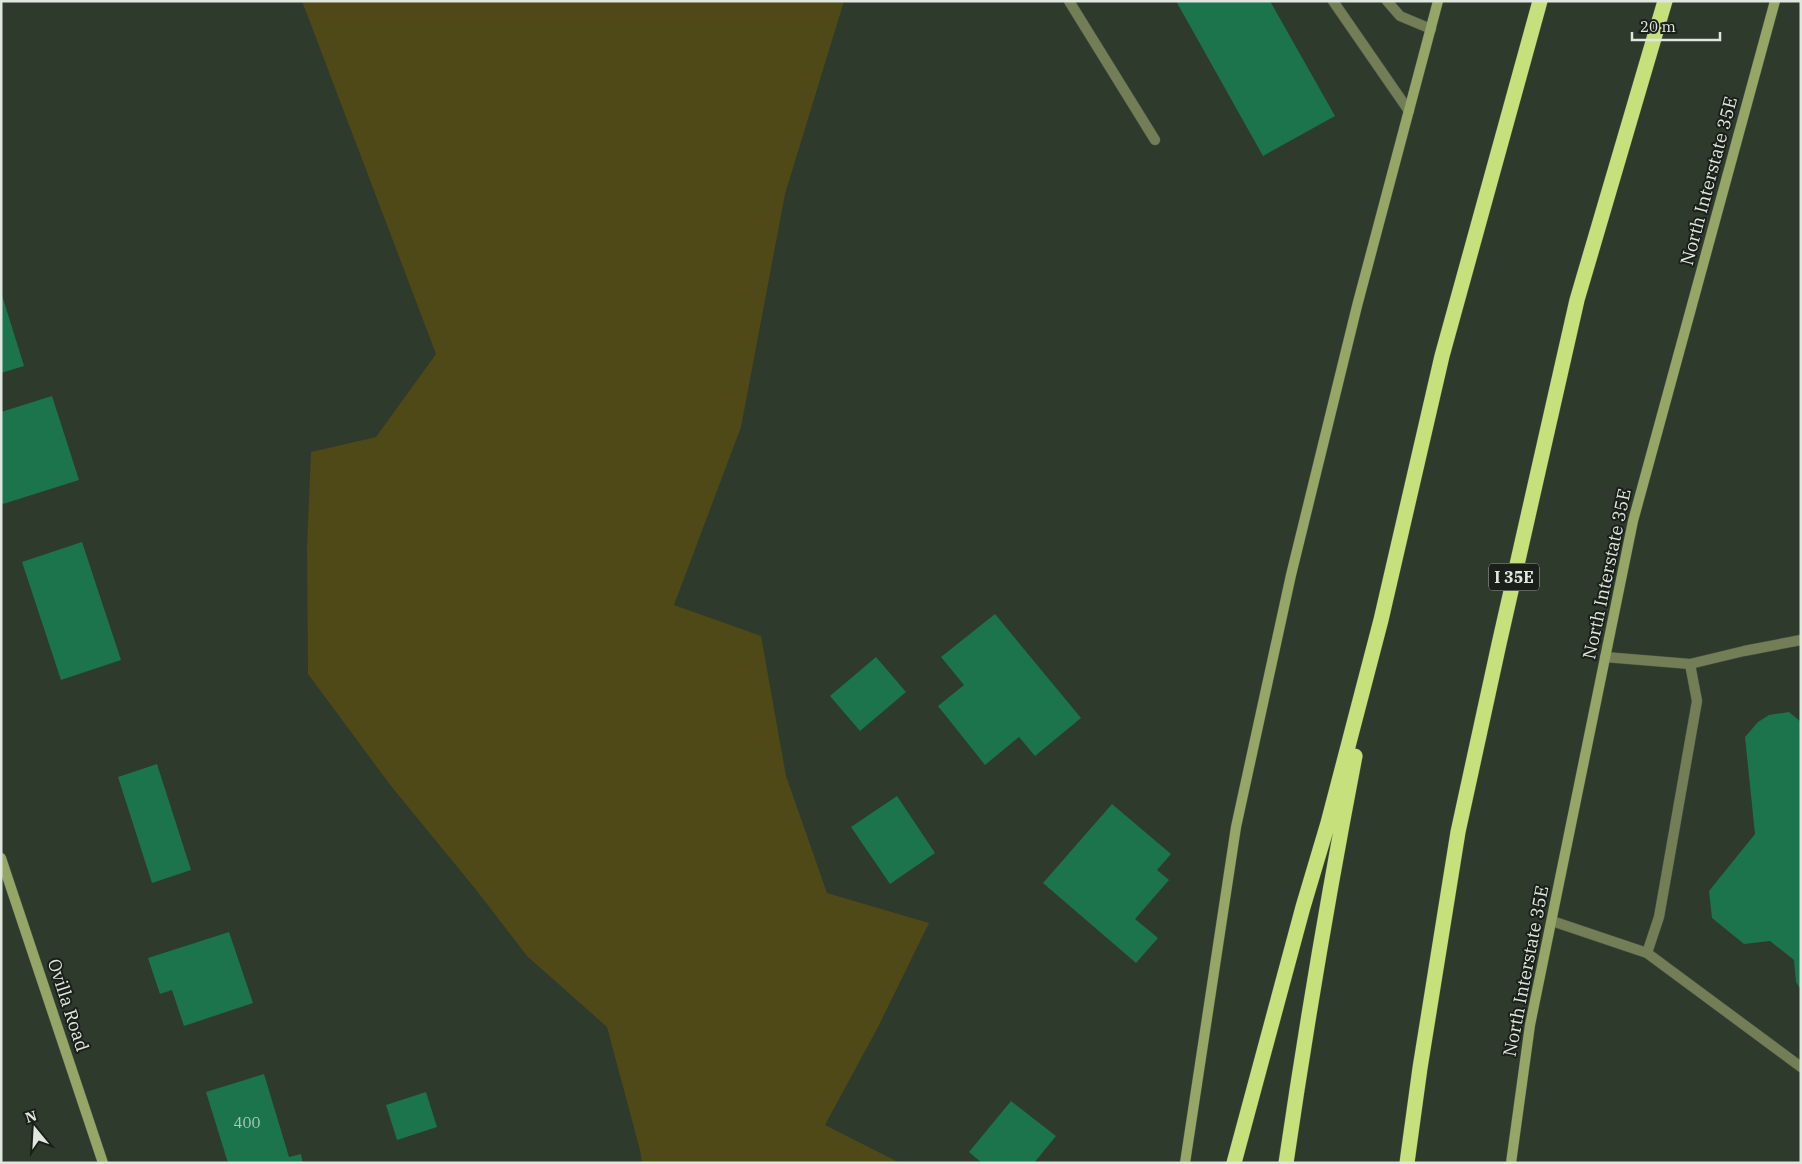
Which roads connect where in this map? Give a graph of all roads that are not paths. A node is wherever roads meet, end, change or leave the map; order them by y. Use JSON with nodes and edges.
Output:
{"nodes":[{"id":1,"x":1069,"y":1,"type":"edge"},
{"id":2,"x":1333,"y":1,"type":"edge"},
{"id":3,"x":1387,"y":1,"type":"edge"},
{"id":4,"x":1438,"y":1,"type":"edge"},
{"id":5,"x":1540,"y":1,"type":"edge"},
{"id":6,"x":1665,"y":1,"type":"edge"},
{"id":7,"x":1775,"y":1,"type":"edge"},
{"id":8,"x":1431,"y":29,"type":"junction"},
{"id":9,"x":1409,"y":111,"type":"junction"},
{"id":10,"x":1155,"y":140,"type":"dead end"},
{"id":11,"x":1381,"y":620,"type":"junction"},
{"id":12,"x":1801,"y":640,"type":"edge"},
{"id":13,"x":1605,"y":657,"type":"junction"},
{"id":14,"x":1690,"y":664,"type":"junction"},
{"id":15,"x":1,"y":858,"type":"edge"},
{"id":16,"x":1552,"y":921,"type":"junction"},
{"id":17,"x":1647,"y":953,"type":"junction"},
{"id":18,"x":1801,"y":1067,"type":"edge"},
{"id":19,"x":102,"y":1163,"type":"edge"},
{"id":20,"x":1185,"y":1163,"type":"edge"},
{"id":21,"x":1234,"y":1163,"type":"edge"},
{"id":22,"x":1286,"y":1163,"type":"edge"},
{"id":23,"x":1407,"y":1163,"type":"edge"},
{"id":24,"x":1511,"y":1163,"type":"edge"}],
"edges":[{"from":1,"to":10,"type":"lane"},
{"from":2,"to":9,"type":"lane"},
{"from":3,"to":8,"type":"lane"},
{"from":4,"to":8,"type":"main road"},
{"from":5,"to":11,"type":"highway"},
{"from":6,"to":23,"type":"highway","number":"I 35E"},
{"from":7,"to":13,"type":"main road","name":"North Interstate 35E"},
{"from":8,"to":9,"type":"main road"},
{"from":9,"to":20,"type":"main road"},
{"from":11,"to":21,"type":"highway"},
{"from":11,"to":22,"type":"highway"},
{"from":12,"to":14,"type":"lane"},
{"from":13,"to":14,"type":"lane"},
{"from":13,"to":16,"type":"main road","name":"North Interstate 35E"},
{"from":14,"to":17,"type":"lane"},
{"from":15,"to":19,"type":"main road","name":"Ovilla Road"},
{"from":16,"to":17,"type":"lane"},
{"from":16,"to":24,"type":"main road","name":"North Interstate 35E"},
{"from":17,"to":18,"type":"lane"}]}
